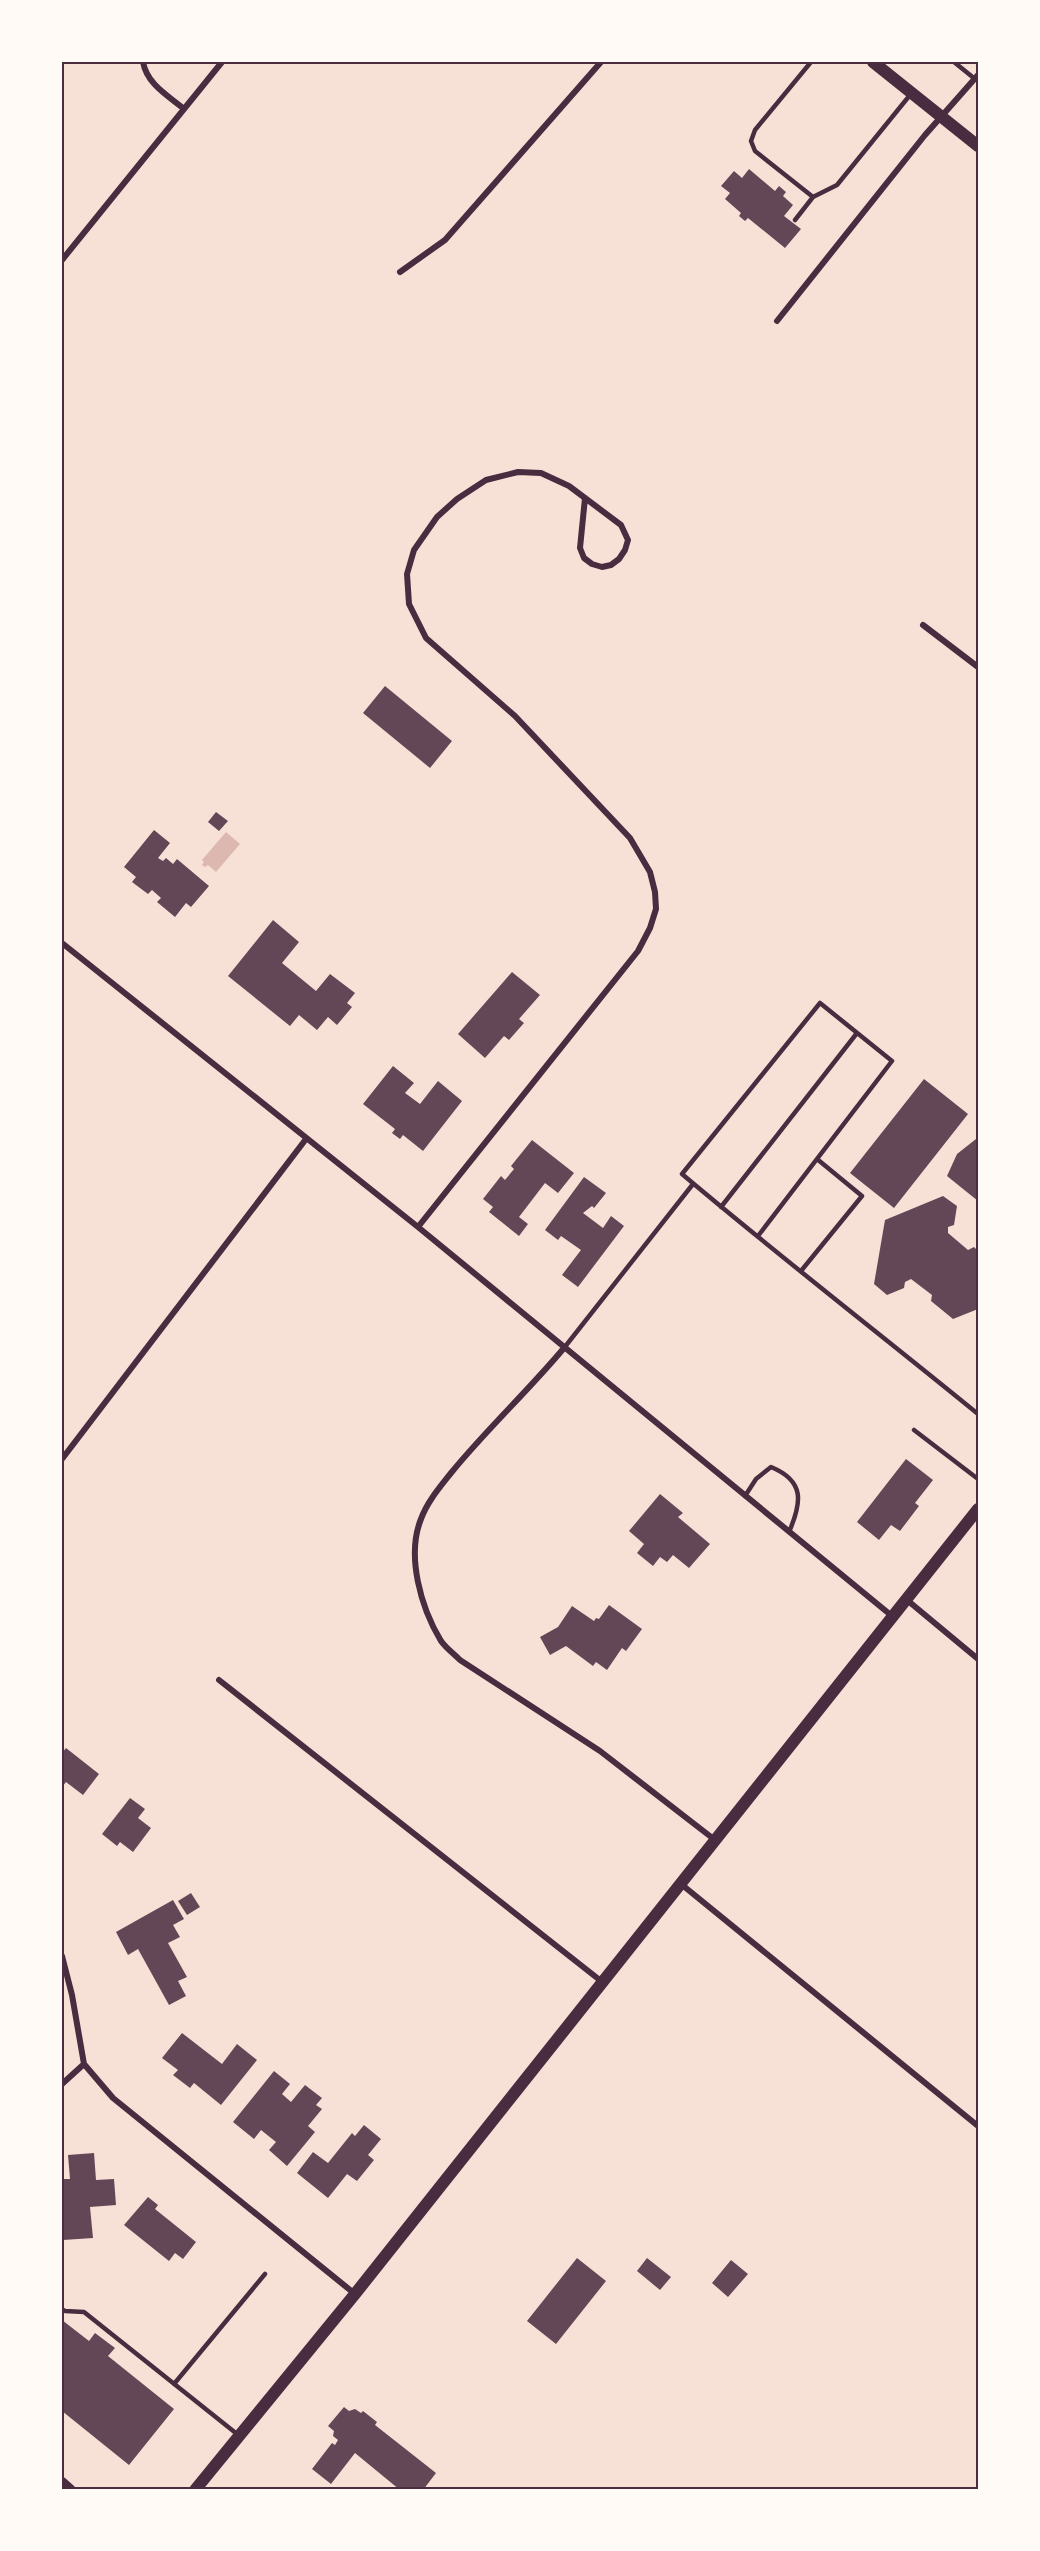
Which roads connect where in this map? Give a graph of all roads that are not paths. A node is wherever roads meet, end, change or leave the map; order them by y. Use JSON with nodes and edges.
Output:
{"nodes":[{"id":1,"x":143,"y":62,"type":"edge"},
{"id":2,"x":222,"y":62,"type":"edge"},
{"id":3,"x":601,"y":62,"type":"edge"},
{"id":4,"x":811,"y":62,"type":"edge"},
{"id":5,"x":873,"y":62,"type":"edge"},
{"id":6,"x":954,"y":62,"type":"edge"},
{"id":7,"x":977,"y":77,"type":"edge"},
{"id":8,"x":912,"y":93,"type":"junction"},
{"id":9,"x":184,"y":109,"type":"junction"},
{"id":10,"x":942,"y":117,"type":"junction"},
{"id":11,"x":978,"y":146,"type":"edge"},
{"id":12,"x":813,"y":197,"type":"junction"},
{"id":13,"x":795,"y":220,"type":"dead end"},
{"id":14,"x":62,"y":260,"type":"edge"},
{"id":15,"x":400,"y":272,"type":"dead end"},
{"id":16,"x":777,"y":321,"type":"dead end"},
{"id":17,"x":585,"y":498,"type":"junction"},
{"id":18,"x":923,"y":625,"type":"dead end"},
{"id":19,"x":978,"y":667,"type":"edge"},
{"id":20,"x":62,"y":943,"type":"edge"},
{"id":21,"x":857,"y":1033,"type":"junction"},
{"id":22,"x":306,"y":1139,"type":"junction"},
{"id":23,"x":817,"y":1159,"type":"junction"},
{"id":24,"x":693,"y":1184,"type":"junction"},
{"id":25,"x":721,"y":1207,"type":"junction"},
{"id":26,"x":418,"y":1227,"type":"junction"},
{"id":27,"x":758,"y":1236,"type":"junction"},
{"id":28,"x":801,"y":1272,"type":"junction"},
{"id":29,"x":564,"y":1348,"type":"junction"},
{"id":30,"x":978,"y":1414,"type":"edge"},
{"id":31,"x":914,"y":1430,"type":"dead end"},
{"id":32,"x":62,"y":1459,"type":"edge"},
{"id":33,"x":978,"y":1479,"type":"edge"},
{"id":34,"x":745,"y":1496,"type":"junction"},
{"id":35,"x":978,"y":1509,"type":"edge"},
{"id":36,"x":789,"y":1532,"type":"junction"},
{"id":37,"x":907,"y":1600,"type":"junction"},
{"id":38,"x":893,"y":1617,"type":"junction"},
{"id":39,"x":978,"y":1659,"type":"edge"},
{"id":40,"x":219,"y":1680,"type":"dead end"},
{"id":41,"x":715,"y":1840,"type":"junction"},
{"id":42,"x":681,"y":1883,"type":"junction"},
{"id":43,"x":62,"y":1956,"type":"edge"},
{"id":44,"x":601,"y":1981,"type":"junction"},
{"id":45,"x":84,"y":2064,"type":"junction"},
{"id":46,"x":62,"y":2084,"type":"edge"},
{"id":47,"x":978,"y":2126,"type":"edge"},
{"id":48,"x":265,"y":2274,"type":"dead end"},
{"id":49,"x":355,"y":2294,"type":"junction"},
{"id":50,"x":62,"y":2309,"type":"edge"},
{"id":51,"x":174,"y":2384,"type":"junction"},
{"id":52,"x":239,"y":2435,"type":"junction"},
{"id":53,"x":62,"y":2482,"type":"edge"},
{"id":54,"x":71,"y":2490,"type":"edge"},
{"id":55,"x":195,"y":2490,"type":"edge"}],
"edges":[{"from":1,"to":9,"type":"street"},
{"from":2,"to":9,"type":"street"},
{"from":3,"to":15,"type":"street"},
{"from":4,"to":12,"type":"lane"},
{"from":5,"to":8,"type":"main road"},
{"from":6,"to":7,"type":"lane"},
{"from":7,"to":10,"type":"street"},
{"from":8,"to":10,"type":"main road"},
{"from":8,"to":12,"type":"lane"},
{"from":9,"to":14,"type":"street"},
{"from":10,"to":11,"type":"main road"},
{"from":10,"to":16,"type":"street"},
{"from":12,"to":13,"type":"lane"},
{"from":17,"to":17,"type":"street"},
{"from":17,"to":26,"type":"street"},
{"from":18,"to":19,"type":"street"},
{"from":20,"to":22,"type":"street"},
{"from":21,"to":23,"type":"lane"},
{"from":21,"to":24,"type":"lane"},
{"from":21,"to":25,"type":"lane"},
{"from":22,"to":26,"type":"street"},
{"from":22,"to":32,"type":"street"},
{"from":23,"to":27,"type":"lane"},
{"from":23,"to":28,"type":"lane"},
{"from":24,"to":25,"type":"lane"},
{"from":24,"to":29,"type":"lane"},
{"from":25,"to":27,"type":"lane"},
{"from":26,"to":29,"type":"street"},
{"from":27,"to":28,"type":"lane"},
{"from":28,"to":30,"type":"lane"},
{"from":29,"to":34,"type":"street"},
{"from":29,"to":41,"type":"street"},
{"from":31,"to":33,"type":"lane"},
{"from":34,"to":36,"type":"street"},
{"from":34,"to":36,"type":"lane"},
{"from":35,"to":37,"type":"main road"},
{"from":36,"to":38,"type":"street"},
{"from":37,"to":38,"type":"main road"},
{"from":37,"to":39,"type":"street"},
{"from":38,"to":41,"type":"main road"},
{"from":40,"to":44,"type":"street"},
{"from":41,"to":42,"type":"main road"},
{"from":42,"to":44,"type":"main road"},
{"from":42,"to":47,"type":"street"},
{"from":43,"to":45,"type":"street"},
{"from":44,"to":49,"type":"main road"},
{"from":45,"to":46,"type":"street"},
{"from":45,"to":49,"type":"street"},
{"from":48,"to":51,"type":"lane"},
{"from":49,"to":52,"type":"main road"},
{"from":50,"to":51,"type":"lane"},
{"from":51,"to":52,"type":"lane"},
{"from":52,"to":55,"type":"main road"},
{"from":53,"to":54,"type":"street"}]}
